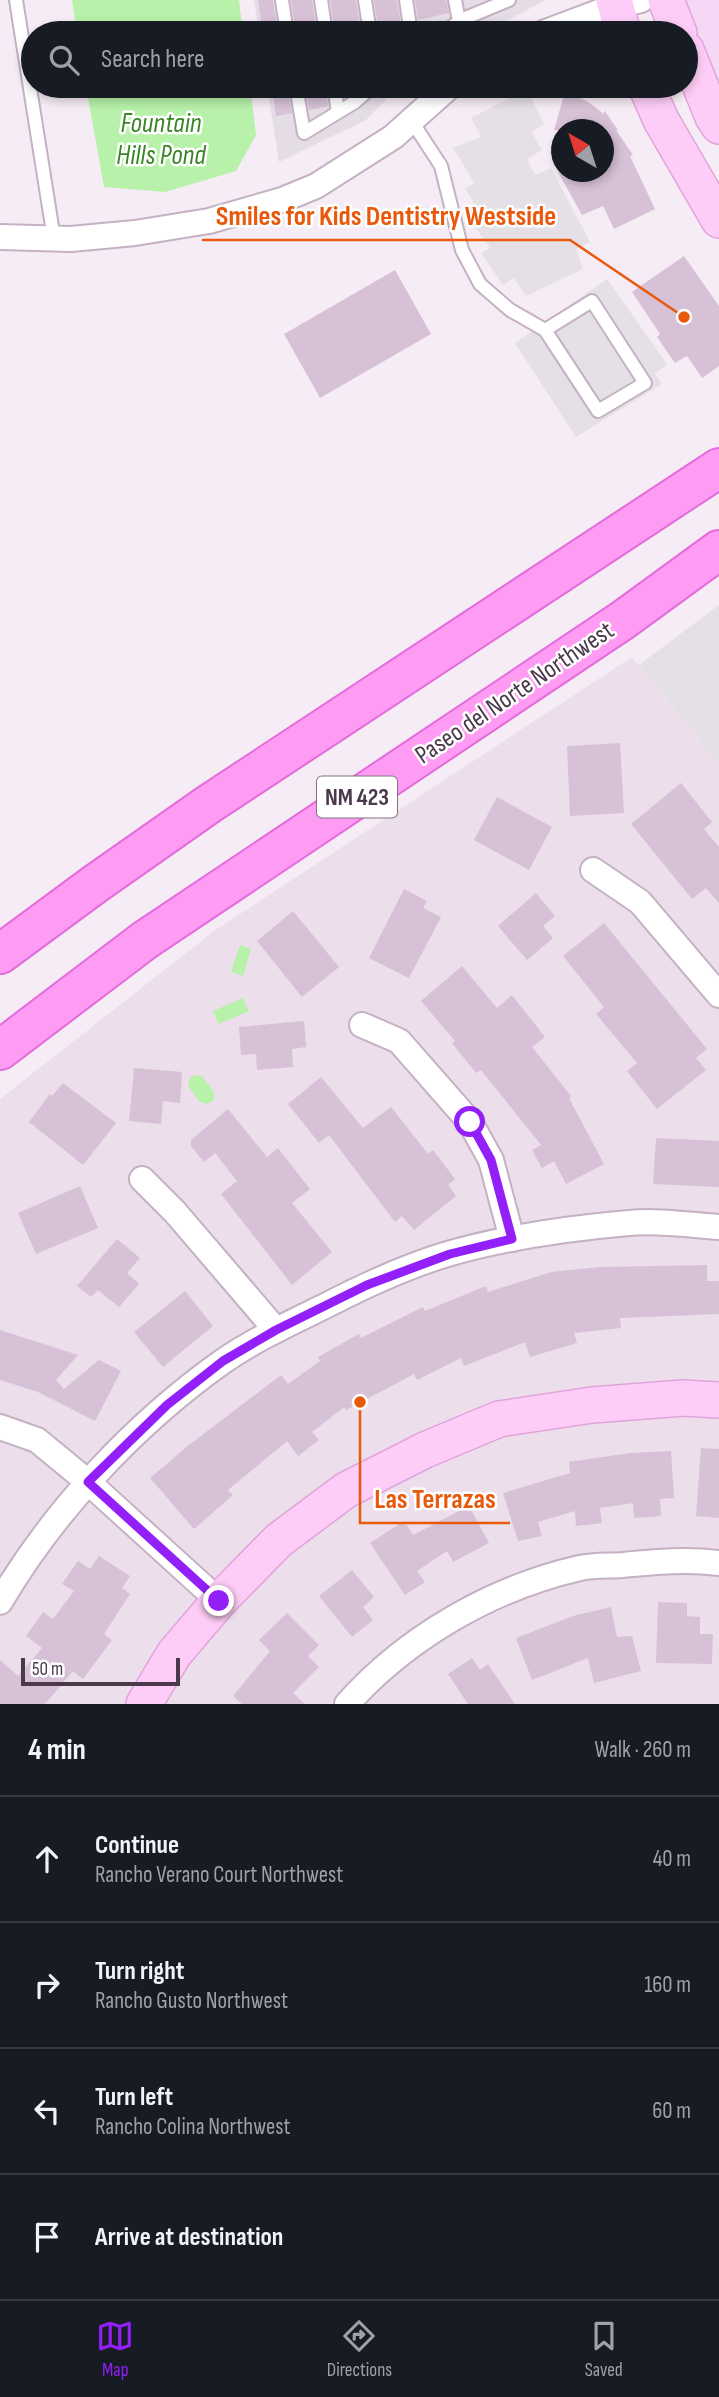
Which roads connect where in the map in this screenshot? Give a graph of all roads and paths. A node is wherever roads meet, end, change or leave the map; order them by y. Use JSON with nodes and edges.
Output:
{"nodes":[{"id":1,"x":16,"y":0,"type":"edge"},
{"id":2,"x":282,"y":0,"type":"edge"},
{"id":3,"x":321,"y":0,"type":"edge"},
{"id":4,"x":365,"y":0,"type":"edge"},
{"id":5,"x":406,"y":0,"type":"edge"},
{"id":6,"x":455,"y":0,"type":"edge"},
{"id":7,"x":666,"y":0,"type":"edge"},
{"id":8,"x":501,"y":1,"type":"edge"},
{"id":9,"x":623,"y":10,"type":"edge"},
{"id":10,"x":286,"y":21,"type":"edge"},
{"id":11,"x":324,"y":21,"type":"edge"},
{"id":12,"x":368,"y":21,"type":"edge"},
{"id":13,"x":409,"y":21,"type":"edge"},
{"id":14,"x":459,"y":21,"type":"joint"},
{"id":15,"x":585,"y":21,"type":"edge"},
{"id":16,"x":674,"y":21,"type":"edge"},
{"id":17,"x":21,"y":31,"type":"edge"},
{"id":18,"x":698,"y":80,"type":"edge"},
{"id":19,"x":32,"y":98,"type":"edge"},
{"id":20,"x":298,"y":98,"type":"edge"},
{"id":21,"x":336,"y":98,"type":"edge"},
{"id":22,"x":360,"y":98,"type":"edge"},
{"id":23,"x":436,"y":98,"type":"edge"},
{"id":24,"x":651,"y":98,"type":"edge"},
{"id":25,"x":338,"y":112,"type":"junction"},
{"id":26,"x":411,"y":120,"type":"junction"},
{"id":27,"x":719,"y":127,"type":"edge"},
{"id":28,"x":719,"y":220,"type":"edge"},
{"id":29,"x":0,"y":237,"type":"edge"},
{"id":30,"x":54,"y":239,"type":"junction"},
{"id":31,"x":545,"y":330,"type":"junction"},
{"id":32,"x":719,"y":468,"type":"edge"},
{"id":33,"x":719,"y":550,"type":"edge"},
{"id":34,"x":719,"y":570,"type":"edge"},
{"id":35,"x":623,"y":620,"type":"junction"},
{"id":36,"x":593,"y":870,"type":"dead end"},
{"id":37,"x":0,"y":954,"type":"edge"},
{"id":38,"x":719,"y":995,"type":"edge"},
{"id":39,"x":362,"y":1025,"type":"dead end"},
{"id":40,"x":0,"y":1050,"type":"edge"},
{"id":41,"x":142,"y":1179,"type":"dead end"},
{"id":42,"x":719,"y":1227,"type":"edge"},
{"id":43,"x":512,"y":1239,"type":"junction"},
{"id":44,"x":276,"y":1330,"type":"junction"},
{"id":45,"x":719,"y":1400,"type":"edge"},
{"id":46,"x":0,"y":1427,"type":"edge"},
{"id":47,"x":88,"y":1482,"type":"junction"},
{"id":48,"x":719,"y":1563,"type":"edge"},
{"id":49,"x":219,"y":1601,"type":"junction"},
{"id":50,"x":0,"y":1602,"type":"edge"},
{"id":51,"x":144,"y":1704,"type":"edge"},
{"id":52,"x":347,"y":1704,"type":"edge"}],
"edges":[{"from":1,"to":17,"type":"lane"},
{"from":2,"to":10,"type":"lane"},
{"from":3,"to":11,"type":"lane"},
{"from":4,"to":12,"type":"lane"},
{"from":5,"to":13,"type":"lane"},
{"from":6,"to":14,"type":"lane"},
{"from":7,"to":16,"type":"street"},
{"from":8,"to":14,"type":"lane"},
{"from":9,"to":15,"type":"street"},
{"from":18,"to":27,"type":"street"},
{"from":19,"to":30,"type":"lane"},
{"from":20,"to":25,"type":"lane"},
{"from":21,"to":25,"type":"lane"},
{"from":22,"to":25,"type":"lane"},
{"from":23,"to":26,"type":"street"},
{"from":24,"to":28,"type":"street"},
{"from":26,"to":30,"type":"street"},
{"from":26,"to":31,"type":"lane"},
{"from":29,"to":30,"type":"street"},
{"from":31,"to":31,"type":"lane"},
{"from":32,"to":37,"type":"main road","number":"NM 423"},
{"from":33,"to":35,"type":"main road","name":"Paseo del Norte Northwest","number":"NM 423"},
{"from":34,"to":35,"type":"main road"},
{"from":35,"to":40,"type":"main road","name":"Paseo del Norte Northwest","number":"NM 423"},
{"from":36,"to":38,"type":"street"},
{"from":39,"to":43,"type":"street"},
{"from":41,"to":44,"type":"street"},
{"from":42,"to":43,"type":"street"},
{"from":43,"to":44,"type":"street"},
{"from":44,"to":47,"type":"street"},
{"from":45,"to":49,"type":"street"},
{"from":46,"to":47,"type":"street"},
{"from":47,"to":49,"type":"street"},
{"from":47,"to":50,"type":"street"},
{"from":48,"to":52,"type":"street"},
{"from":49,"to":51,"type":"street"}]}
